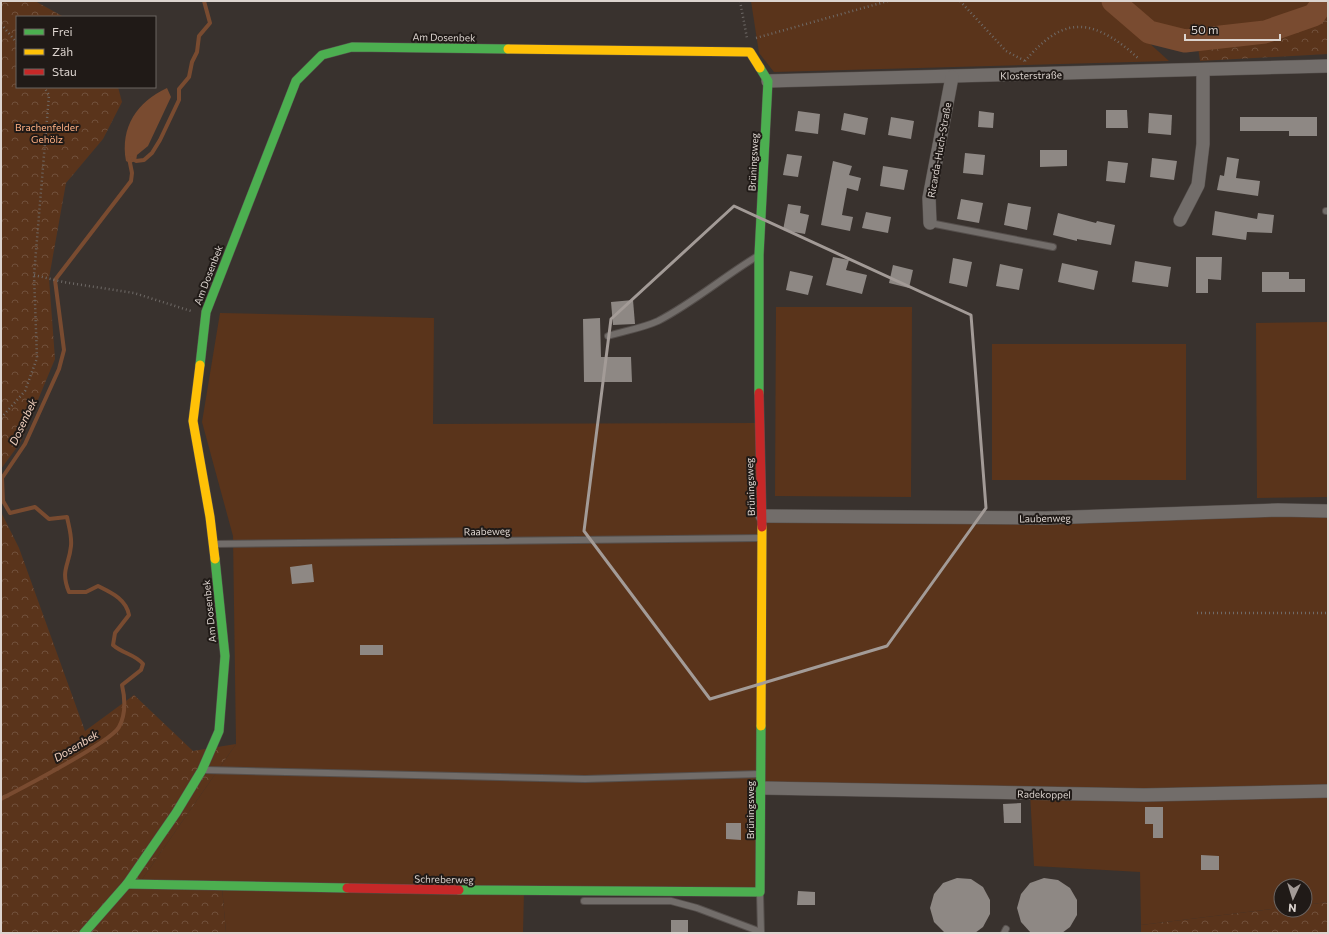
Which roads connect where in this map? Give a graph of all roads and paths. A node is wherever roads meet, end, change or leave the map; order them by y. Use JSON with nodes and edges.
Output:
{"nodes":[{"id":1,"x":740,"y":1,"type":"edge"},
{"id":2,"x":888,"y":1,"type":"edge"},
{"id":3,"x":960,"y":1,"type":"edge"},
{"id":4,"x":1,"y":24,"type":"edge"},
{"id":5,"x":748,"y":41,"type":"junction"},
{"id":6,"x":16,"y":42,"type":"edge"},
{"id":7,"x":750,"y":52,"type":"junction"},
{"id":8,"x":1025,"y":61,"type":"junction"},
{"id":9,"x":1328,"y":66,"type":"edge"},
{"id":10,"x":1203,"y":70,"type":"junction"},
{"id":11,"x":1152,"y":72,"type":"junction"},
{"id":12,"x":1028,"y":75,"type":"junction"},
{"id":13,"x":952,"y":77,"type":"junction"},
{"id":14,"x":768,"y":81,"type":"junction"},
{"id":15,"x":45,"y":88,"type":"edge"},
{"id":16,"x":1180,"y":220,"type":"dead end"},
{"id":17,"x":930,"y":223,"type":"joint"},
{"id":18,"x":1053,"y":247,"type":"dead end"},
{"id":19,"x":759,"y":255,"type":"junction"},
{"id":20,"x":34,"y":275,"type":"junction"},
{"id":21,"x":206,"y":312,"type":"junction"},
{"id":22,"x":608,"y":336,"type":"dead end"},
{"id":23,"x":1,"y":418,"type":"edge"},
{"id":24,"x":1328,"y":511,"type":"edge"},
{"id":25,"x":762,"y":516,"type":"junction"},
{"id":26,"x":762,"y":538,"type":"junction"},
{"id":27,"x":212,"y":544,"type":"junction"},
{"id":28,"x":1197,"y":613,"type":"dead end"},
{"id":29,"x":1328,"y":613,"type":"edge"},
{"id":30,"x":202,"y":770,"type":"junction"},
{"id":31,"x":761,"y":774,"type":"junction"},
{"id":32,"x":761,"y":788,"type":"junction"},
{"id":33,"x":1328,"y":791,"type":"edge"},
{"id":34,"x":127,"y":884,"type":"junction"},
{"id":35,"x":760,"y":892,"type":"junction"},
{"id":36,"x":584,"y":901,"type":"dead end"},
{"id":37,"x":84,"y":933,"type":"edge"},
{"id":38,"x":761,"y":933,"type":"edge"}],
"edges":[{"from":1,"to":5,"type":"path"},
{"from":2,"to":5,"type":"path"},
{"from":3,"to":8,"type":"path"},
{"from":4,"to":6,"type":"path"},
{"from":5,"to":7,"type":"path"},
{"from":7,"to":14,"type":"street"},
{"from":7,"to":21,"type":"street","name":"Am Dosenbek"},
{"from":8,"to":11,"type":"path"},
{"from":8,"to":12,"type":"path"},
{"from":9,"to":10,"type":"street","name":"Klosterstraße"},
{"from":10,"to":11,"type":"street","name":"Klosterstraße"},
{"from":10,"to":16,"type":"street"},
{"from":11,"to":12,"type":"street","name":"Klosterstraße"},
{"from":12,"to":13,"type":"street","name":"Klosterstraße"},
{"from":13,"to":14,"type":"street","name":"Klosterstraße"},
{"from":13,"to":17,"type":"street","name":"Ricarda-Huch-Straße"},
{"from":14,"to":19,"type":"street","name":"Brüningsweg"},
{"from":15,"to":20,"type":"path"},
{"from":17,"to":18,"type":"lane"},
{"from":19,"to":22,"type":"lane"},
{"from":19,"to":25,"type":"street","name":"Brüningsweg"},
{"from":20,"to":21,"type":"path"},
{"from":20,"to":23,"type":"path"},
{"from":21,"to":27,"type":"street","name":"Am Dosenbek"},
{"from":24,"to":25,"type":"street","name":"Laubenweg"},
{"from":25,"to":26,"type":"street","name":"Brüningsweg"},
{"from":26,"to":27,"type":"lane","name":"Raabeweg"},
{"from":26,"to":31,"type":"street","name":"Brüningsweg"},
{"from":27,"to":30,"type":"street","name":"Am Dosenbek"},
{"from":28,"to":29,"type":"path"},
{"from":30,"to":31,"type":"lane"},
{"from":30,"to":34,"type":"street","name":"Am Dosenbek"},
{"from":31,"to":32,"type":"street","name":"Brüningsweg"},
{"from":32,"to":33,"type":"street","name":"Radekoppel"},
{"from":32,"to":35,"type":"street","name":"Brüningsweg"},
{"from":34,"to":35,"type":"street","name":"Schreberweg"},
{"from":34,"to":37,"type":"street","name":"Am Dosenbek"},
{"from":35,"to":38,"type":"lane"},
{"from":36,"to":38,"type":"lane"}]}
